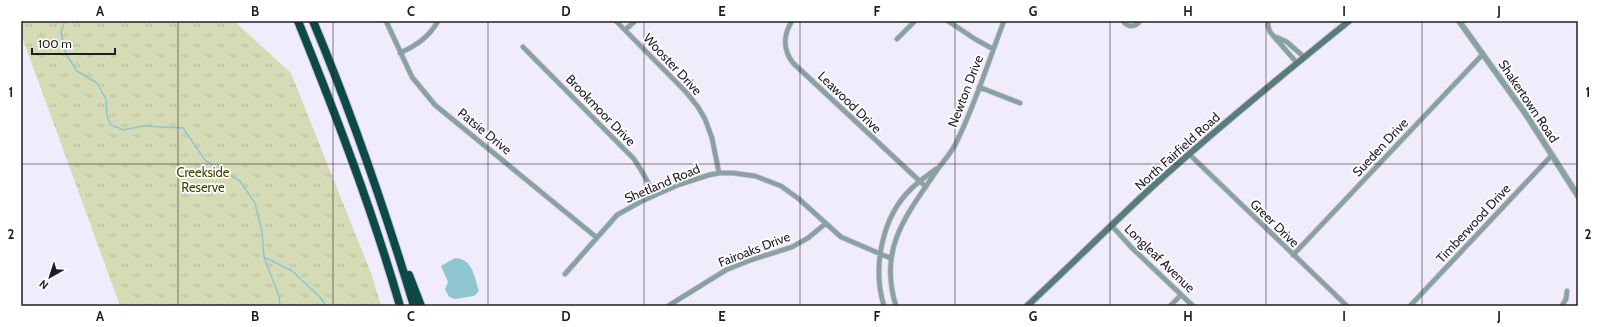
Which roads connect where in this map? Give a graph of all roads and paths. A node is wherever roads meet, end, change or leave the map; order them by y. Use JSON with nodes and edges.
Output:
{"nodes":[{"id":1,"x":298,"y":21,"type":"edge"},
{"id":2,"x":313,"y":21,"type":"edge"},
{"id":3,"x":386,"y":21,"type":"edge"},
{"id":4,"x":438,"y":21,"type":"edge"},
{"id":5,"x":616,"y":21,"type":"edge"},
{"id":6,"x":635,"y":21,"type":"edge"},
{"id":7,"x":792,"y":21,"type":"edge"},
{"id":8,"x":915,"y":21,"type":"edge"},
{"id":9,"x":948,"y":21,"type":"edge"},
{"id":10,"x":1004,"y":21,"type":"edge"},
{"id":11,"x":1123,"y":21,"type":"edge"},
{"id":12,"x":1140,"y":21,"type":"edge"},
{"id":13,"x":1268,"y":21,"type":"edge"},
{"id":14,"x":1349,"y":21,"type":"edge"},
{"id":15,"x":1459,"y":21,"type":"edge"},
{"id":16,"x":626,"y":30,"type":"junction"},
{"id":17,"x":1274,"y":36,"type":"junction"},
{"id":18,"x":897,"y":39,"type":"dead end"},
{"id":19,"x":523,"y":47,"type":"dead end"},
{"id":20,"x":993,"y":49,"type":"junction"},
{"id":21,"x":400,"y":53,"type":"junction"},
{"id":22,"x":1483,"y":54,"type":"junction"},
{"id":23,"x":1304,"y":57,"type":"junction"},
{"id":24,"x":1297,"y":63,"type":"junction"},
{"id":25,"x":979,"y":87,"type":"junction"},
{"id":26,"x":1020,"y":103,"type":"dead end"},
{"id":27,"x":1189,"y":154,"type":"junction"},
{"id":28,"x":1552,"y":155,"type":"junction"},
{"id":29,"x":941,"y":165,"type":"junction"},
{"id":30,"x":719,"y":173,"type":"junction"},
{"id":31,"x":920,"y":182,"type":"junction"},
{"id":32,"x":926,"y":187,"type":"junction"},
{"id":33,"x":655,"y":195,"type":"junction"},
{"id":34,"x":1578,"y":196,"type":"edge"},
{"id":35,"x":825,"y":224,"type":"junction"},
{"id":36,"x":1112,"y":226,"type":"junction"},
{"id":37,"x":596,"y":237,"type":"junction"},
{"id":38,"x":395,"y":243,"type":"junction"},
{"id":39,"x":880,"y":254,"type":"junction"},
{"id":40,"x":1293,"y":255,"type":"junction"},
{"id":41,"x":890,"y":258,"type":"junction"},
{"id":42,"x":565,"y":274,"type":"dead end"},
{"id":43,"x":1568,"y":291,"type":"dead end"},
{"id":44,"x":1182,"y":295,"type":"junction"},
{"id":45,"x":400,"y":306,"type":"edge"},
{"id":46,"x":414,"y":306,"type":"edge"},
{"id":47,"x":421,"y":306,"type":"edge"},
{"id":48,"x":668,"y":306,"type":"edge"},
{"id":49,"x":884,"y":306,"type":"edge"},
{"id":50,"x":896,"y":306,"type":"edge"},
{"id":51,"x":1027,"y":306,"type":"edge"},
{"id":52,"x":1170,"y":306,"type":"edge"},
{"id":53,"x":1193,"y":306,"type":"edge"},
{"id":54,"x":1347,"y":306,"type":"edge"},
{"id":55,"x":1410,"y":306,"type":"edge"},
{"id":56,"x":1562,"y":306,"type":"edge"}],
"edges":[{"from":1,"to":45,"type":"highway"},
{"from":2,"to":38,"type":"highway"},
{"from":3,"to":21,"type":"street","name":"Patsie Drive"},
{"from":4,"to":21,"type":"street"},
{"from":5,"to":16,"type":"street","name":"Wooster Drive"},
{"from":6,"to":16,"type":"street"},
{"from":7,"to":31,"type":"street","name":"Leawood Drive"},
{"from":8,"to":18,"type":"street"},
{"from":9,"to":20,"type":"street"},
{"from":10,"to":20,"type":"street","name":"Newton Drive"},
{"from":11,"to":12,"type":"street"},
{"from":13,"to":17,"type":"street"},
{"from":14,"to":23,"type":"main road","name":"North Fairfield Road"},
{"from":15,"to":22,"type":"street","name":"Shakertown Road"},
{"from":16,"to":30,"type":"street","name":"Wooster Drive"},
{"from":17,"to":23,"type":"street"},
{"from":17,"to":24,"type":"street"},
{"from":19,"to":33,"type":"street","name":"Brookmoor Drive"},
{"from":20,"to":25,"type":"street","name":"Newton Drive"},
{"from":21,"to":37,"type":"street","name":"Patsie Drive"},
{"from":22,"to":28,"type":"street","name":"Shakertown Road"},
{"from":22,"to":40,"type":"street","name":"Sueden Drive"},
{"from":23,"to":24,"type":"main road","name":"North Fairfield Road"},
{"from":24,"to":27,"type":"main road","name":"North Fairfield Road"},
{"from":25,"to":26,"type":"street"},
{"from":25,"to":29,"type":"street","name":"Newton Drive"},
{"from":27,"to":36,"type":"main road","name":"North Fairfield Road"},
{"from":27,"to":40,"type":"street","name":"Greer Drive"},
{"from":28,"to":34,"type":"street","name":"Shakertown Road"},
{"from":28,"to":55,"type":"street","name":"Timberwood Drive"},
{"from":29,"to":31,"type":"street","name":"Newton Drive"},
{"from":29,"to":32,"type":"street","name":"Newton Drive"},
{"from":30,"to":33,"type":"street","name":"Shetland Road"},
{"from":30,"to":35,"type":"street","name":"Shetland Road"},
{"from":31,"to":32,"type":"street","name":"Leawood Drive"},
{"from":31,"to":39,"type":"street","name":"Newton Drive"},
{"from":32,"to":41,"type":"street","name":"Newton Drive"},
{"from":33,"to":37,"type":"street","name":"Shetland Road"},
{"from":35,"to":39,"type":"street","name":"Shetland Road"},
{"from":35,"to":48,"type":"street","name":"Fairoaks Drive"},
{"from":36,"to":44,"type":"street","name":"Longleaf Avenue"},
{"from":36,"to":51,"type":"main road","name":"North Fairfield Road"},
{"from":37,"to":42,"type":"street","name":"Shetland Road"},
{"from":38,"to":46,"type":"highway"},
{"from":38,"to":47,"type":"highway"},
{"from":39,"to":41,"type":"street","name":"Shetland Road"},
{"from":39,"to":49,"type":"street","name":"Newton Drive"},
{"from":40,"to":54,"type":"street","name":"Greer Drive"},
{"from":41,"to":50,"type":"street","name":"Newton Drive"},
{"from":43,"to":56,"type":"street"},
{"from":44,"to":52,"type":"street"},
{"from":44,"to":53,"type":"street","name":"Longleaf Avenue"}]}
